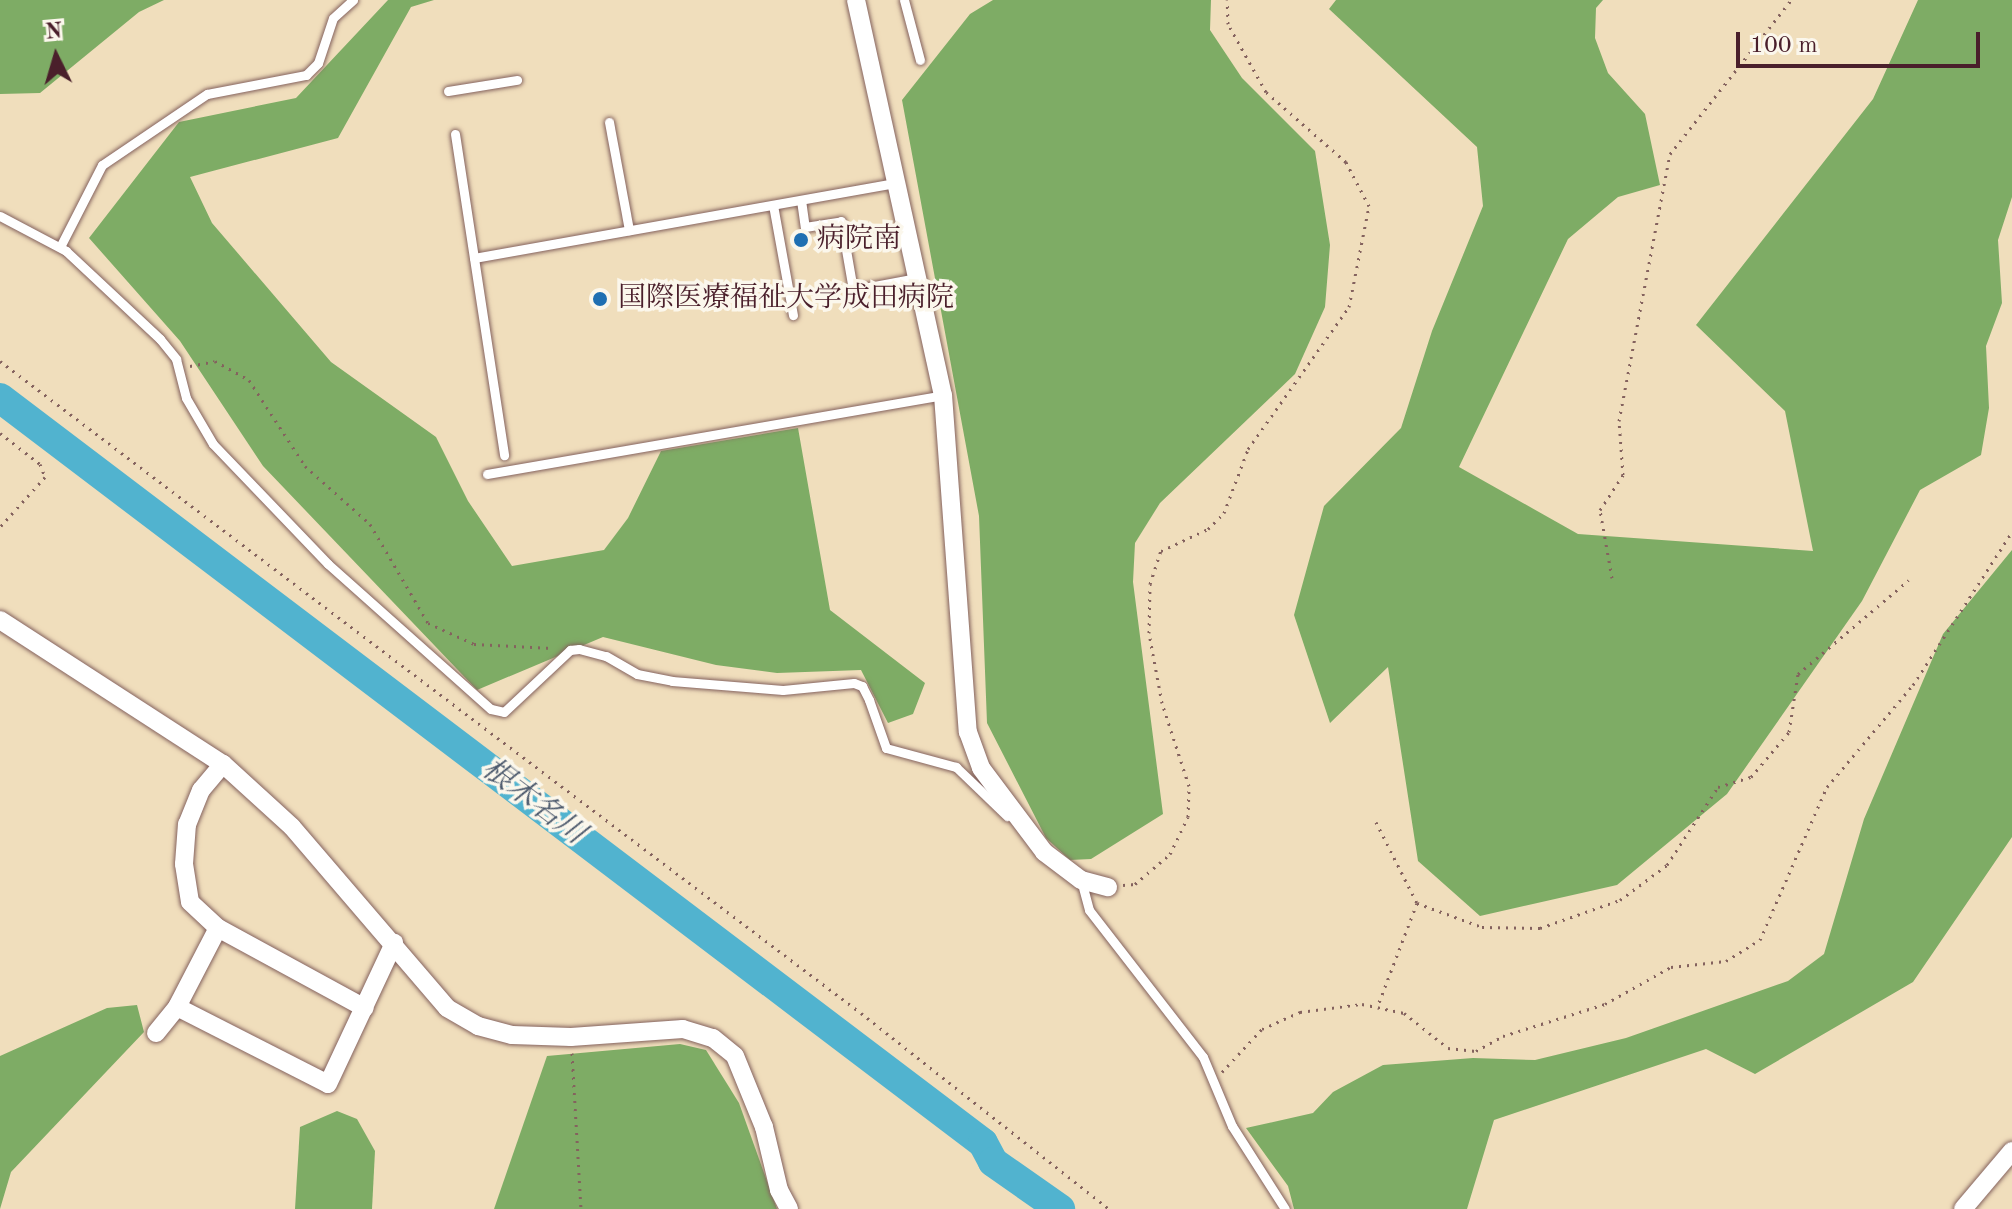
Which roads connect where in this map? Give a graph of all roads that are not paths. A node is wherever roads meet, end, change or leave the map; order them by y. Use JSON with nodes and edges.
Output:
{"nodes":[{"id":1,"x":353,"y":0,"type":"edge"},
{"id":2,"x":856,"y":0,"type":"edge"},
{"id":3,"x":904,"y":0,"type":"edge"},
{"id":4,"x":920,"y":60,"type":"dead end"},
{"id":5,"x":517,"y":80,"type":"dead end"},
{"id":6,"x":448,"y":91,"type":"dead end"},
{"id":7,"x":609,"y":122,"type":"dead end"},
{"id":8,"x":455,"y":134,"type":"dead end"},
{"id":9,"x":896,"y":183,"type":"junction"},
{"id":10,"x":801,"y":200,"type":"junction"},
{"id":11,"x":773,"y":205,"type":"junction"},
{"id":12,"x":0,"y":216,"type":"edge"},
{"id":13,"x":629,"y":230,"type":"junction"},
{"id":14,"x":60,"y":247,"type":"junction"},
{"id":15,"x":474,"y":258,"type":"junction"},
{"id":16,"x":917,"y":278,"type":"junction"},
{"id":17,"x":793,"y":315,"type":"dead end"},
{"id":18,"x":943,"y":395,"type":"junction"},
{"id":19,"x":504,"y":455,"type":"dead end"},
{"id":20,"x":487,"y":474,"type":"dead end"},
{"id":21,"x":0,"y":620,"type":"edge"},
{"id":22,"x":223,"y":764,"type":"junction"},
{"id":23,"x":1044,"y":852,"type":"junction"},
{"id":24,"x":1081,"y":880,"type":"junction"},
{"id":25,"x":1108,"y":887,"type":"road end"},
{"id":26,"x":218,"y":928,"type":"junction"},
{"id":27,"x":394,"y":943,"type":"junction"},
{"id":28,"x":177,"y":1007,"type":"junction"},
{"id":29,"x":365,"y":1008,"type":"junction"},
{"id":30,"x":156,"y":1033,"type":"dead end"},
{"id":31,"x":2012,"y":1151,"type":"edge"},
{"id":32,"x":789,"y":1209,"type":"edge"},
{"id":33,"x":1285,"y":1209,"type":"edge"},
{"id":34,"x":1963,"y":1209,"type":"edge"}],
"edges":[{"from":1,"to":14,"type":"lane"},
{"from":2,"to":9,"type":"street"},
{"from":3,"to":4,"type":"lane"},
{"from":5,"to":6,"type":"lane"},
{"from":7,"to":13,"type":"lane"},
{"from":8,"to":15,"type":"lane"},
{"from":9,"to":10,"type":"lane"},
{"from":9,"to":16,"type":"street"},
{"from":10,"to":11,"type":"lane"},
{"from":10,"to":16,"type":"lane"},
{"from":11,"to":13,"type":"lane"},
{"from":11,"to":17,"type":"lane"},
{"from":12,"to":14,"type":"lane"},
{"from":13,"to":15,"type":"lane"},
{"from":14,"to":23,"type":"lane"},
{"from":15,"to":19,"type":"lane"},
{"from":16,"to":18,"type":"street"},
{"from":18,"to":20,"type":"lane"},
{"from":18,"to":23,"type":"street"},
{"from":21,"to":22,"type":"street"},
{"from":22,"to":26,"type":"street"},
{"from":22,"to":27,"type":"street"},
{"from":23,"to":24,"type":"street"},
{"from":24,"to":25,"type":"street"},
{"from":24,"to":33,"type":"lane"},
{"from":26,"to":28,"type":"street"},
{"from":26,"to":29,"type":"street"},
{"from":27,"to":29,"type":"street"},
{"from":27,"to":32,"type":"street"},
{"from":28,"to":29,"type":"street"},
{"from":28,"to":30,"type":"street"},
{"from":31,"to":34,"type":"street"}]}
